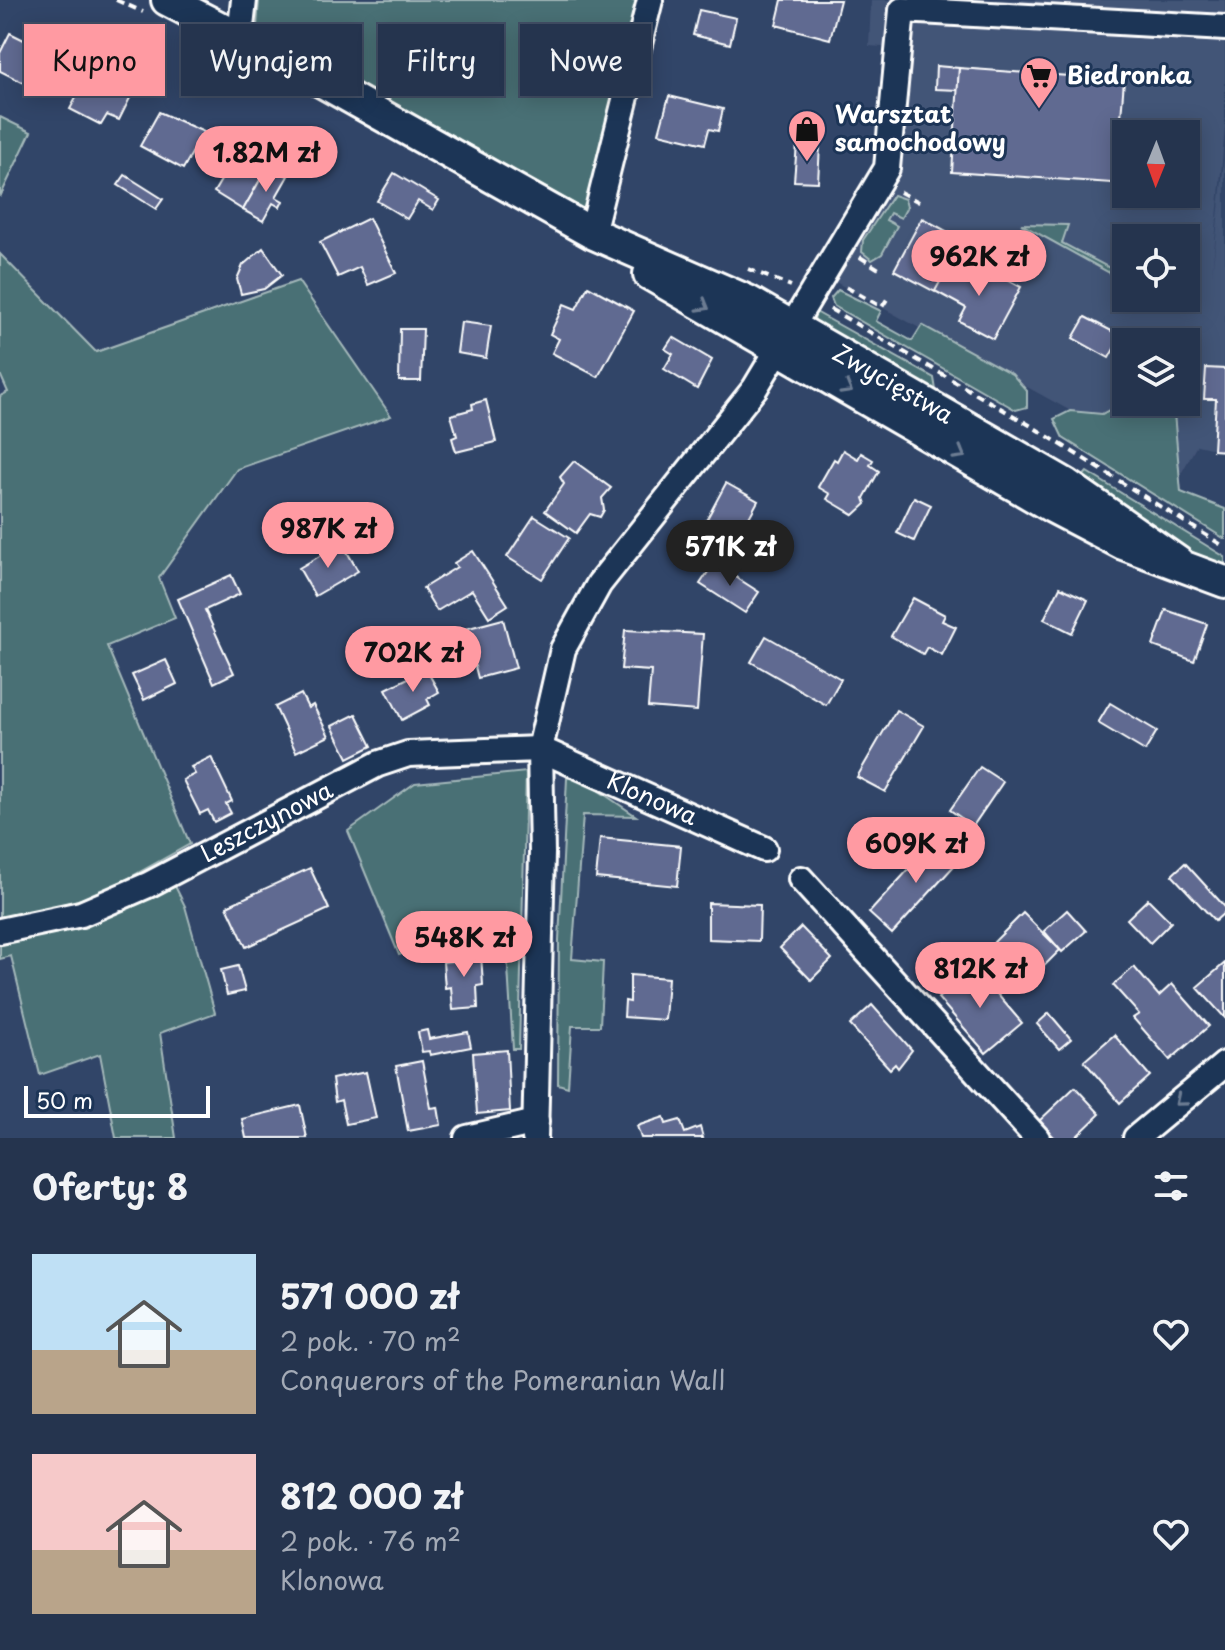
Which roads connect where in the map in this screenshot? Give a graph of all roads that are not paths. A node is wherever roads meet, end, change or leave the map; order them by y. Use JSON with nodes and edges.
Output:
{"nodes":[{"id":1,"x":167,"y":0,"type":"edge"},
{"id":2,"x":244,"y":0,"type":"edge"},
{"id":3,"x":650,"y":0,"type":"edge"},
{"id":4,"x":216,"y":24,"type":"edge"},
{"id":5,"x":241,"y":24,"type":"edge"},
{"id":6,"x":1225,"y":28,"type":"edge"},
{"id":7,"x":347,"y":96,"type":"edge"},
{"id":8,"x":592,"y":233,"type":"junction"},
{"id":9,"x":786,"y":338,"type":"junction"},
{"id":10,"x":1225,"y":582,"type":"edge"},
{"id":11,"x":540,"y":749,"type":"junction"},
{"id":12,"x":764,"y":849,"type":"dead end"},
{"id":13,"x":801,"y":879,"type":"dead end"},
{"id":14,"x":0,"y":931,"type":"edge"},
{"id":15,"x":1225,"y":1064,"type":"edge"},
{"id":16,"x":535,"y":1130,"type":"edge"},
{"id":17,"x":467,"y":1138,"type":"edge"},
{"id":18,"x":1037,"y":1138,"type":"edge"},
{"id":19,"x":1136,"y":1138,"type":"edge"}],
"edges":[{"from":1,"to":4,"type":"main road","name":"Zwycięstwa"},
{"from":2,"to":5,"type":"street"},
{"from":3,"to":8,"type":"street"},
{"from":6,"to":9,"type":"street"},
{"from":7,"to":8,"type":"main road","name":"Zwycięstwa"},
{"from":8,"to":9,"type":"main road","name":"Zwycięstwa"},
{"from":9,"to":10,"type":"main road","name":"Zwycięstwa"},
{"from":9,"to":11,"type":"street"},
{"from":11,"to":12,"type":"street","name":"Klonowa"},
{"from":11,"to":14,"type":"street","name":"Leszczynowa"},
{"from":11,"to":16,"type":"street"},
{"from":13,"to":18,"type":"street"},
{"from":15,"to":19,"type":"street","one_way":true},
{"from":16,"to":17,"type":"street"}]}
